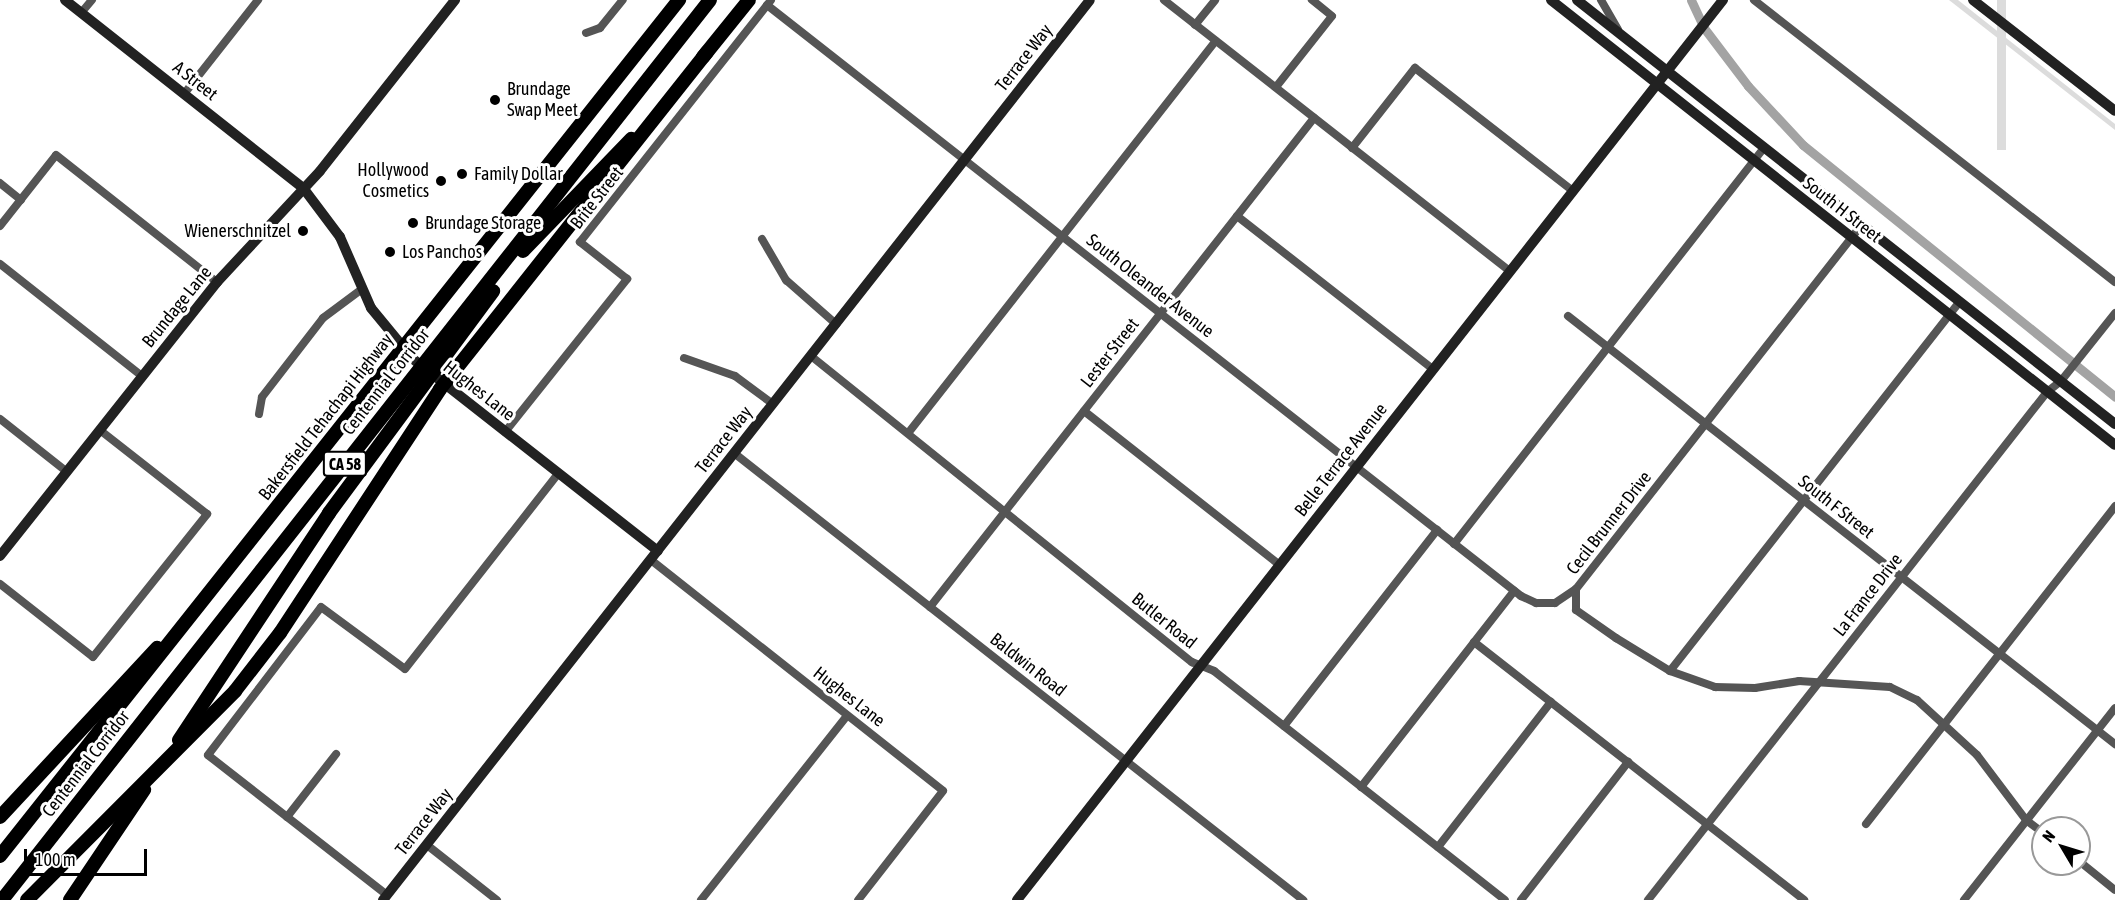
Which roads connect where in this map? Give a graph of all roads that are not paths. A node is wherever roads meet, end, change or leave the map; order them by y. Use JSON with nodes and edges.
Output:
{"nodes":[{"id":1,"x":64,"y":0,"type":"edge"},
{"id":2,"x":92,"y":0,"type":"edge"},
{"id":3,"x":258,"y":0,"type":"edge"},
{"id":4,"x":455,"y":0,"type":"edge"},
{"id":5,"x":622,"y":0,"type":"edge"},
{"id":6,"x":679,"y":0,"type":"edge"},
{"id":7,"x":710,"y":0,"type":"edge"},
{"id":8,"x":749,"y":0,"type":"edge"},
{"id":9,"x":1090,"y":0,"type":"edge"},
{"id":10,"x":1164,"y":0,"type":"edge"},
{"id":11,"x":1215,"y":0,"type":"edge"},
{"id":12,"x":1312,"y":0,"type":"edge"},
{"id":13,"x":1551,"y":0,"type":"edge"},
{"id":14,"x":1577,"y":0,"type":"edge"},
{"id":15,"x":1601,"y":0,"type":"edge"},
{"id":16,"x":1723,"y":0,"type":"edge"},
{"id":17,"x":1755,"y":0,"type":"edge"},
{"id":18,"x":1973,"y":0,"type":"edge"},
{"id":19,"x":769,"y":3,"type":"edge"},
{"id":20,"x":81,"y":13,"type":"junction"},
{"id":21,"x":1196,"y":25,"type":"junction"},
{"id":22,"x":687,"y":28,"type":"junction"},
{"id":23,"x":585,"y":33,"type":"dead end"},
{"id":24,"x":1624,"y":38,"type":"junction"},
{"id":25,"x":1216,"y":41,"type":"junction"},
{"id":26,"x":707,"y":52,"type":"junction"},
{"id":27,"x":1666,"y":73,"type":"junction"},
{"id":28,"x":1656,"y":86,"type":"junction"},
{"id":29,"x":1275,"y":87,"type":"junction"},
{"id":30,"x":184,"y":94,"type":"junction"},
{"id":31,"x":2115,"y":111,"type":"edge"},
{"id":32,"x":1314,"y":118,"type":"junction"},
{"id":33,"x":1352,"y":148,"type":"junction"},
{"id":34,"x":1763,"y":149,"type":"junction"},
{"id":35,"x":965,"y":160,"type":"junction"},
{"id":36,"x":1754,"y":162,"type":"junction"},
{"id":37,"x":0,"y":183,"type":"edge"},
{"id":38,"x":304,"y":189,"type":"junction"},
{"id":39,"x":1573,"y":191,"type":"junction"},
{"id":40,"x":21,"y":200,"type":"junction"},
{"id":41,"x":1237,"y":216,"type":"junction"},
{"id":42,"x":1861,"y":225,"type":"junction"},
{"id":43,"x":0,"y":226,"type":"edge"},
{"id":44,"x":1063,"y":237,"type":"junction"},
{"id":45,"x":1851,"y":238,"type":"junction"},
{"id":46,"x":762,"y":239,"type":"dead end"},
{"id":47,"x":523,"y":250,"type":"junction"},
{"id":48,"x":0,"y":264,"type":"edge"},
{"id":49,"x":1510,"y":271,"type":"junction"},
{"id":50,"x":217,"y":282,"type":"junction"},
{"id":51,"x":2115,"y":282,"type":"edge"},
{"id":52,"x":362,"y":289,"type":"junction"},
{"id":53,"x":1959,"y":302,"type":"junction"},
{"id":54,"x":2115,"y":312,"type":"edge"},
{"id":55,"x":1160,"y":313,"type":"junction"},
{"id":56,"x":1950,"y":315,"type":"junction"},
{"id":57,"x":1568,"y":316,"type":"dead end"},
{"id":58,"x":836,"y":324,"type":"junction"},
{"id":59,"x":1608,"y":347,"type":"junction"},
{"id":60,"x":811,"y":356,"type":"junction"},
{"id":61,"x":684,"y":358,"type":"dead end"},
{"id":62,"x":1433,"y":369,"type":"junction"},
{"id":63,"x":142,"y":376,"type":"junction"},
{"id":64,"x":2061,"y":381,"type":"junction"},
{"id":65,"x":2047,"y":392,"type":"junction"},
{"id":66,"x":773,"y":405,"type":"junction"},
{"id":67,"x":1084,"y":411,"type":"junction"},
{"id":68,"x":259,"y":414,"type":"dead end"},
{"id":69,"x":0,"y":419,"type":"edge"},
{"id":70,"x":1706,"y":424,"type":"junction"},
{"id":71,"x":2115,"y":424,"type":"edge"},
{"id":72,"x":100,"y":430,"type":"junction"},
{"id":73,"x":505,"y":432,"type":"junction"},
{"id":74,"x":909,"y":432,"type":"junction"},
{"id":75,"x":2115,"y":445,"type":"edge"},
{"id":76,"x":734,"y":453,"type":"junction"},
{"id":77,"x":1356,"y":467,"type":"junction"},
{"id":78,"x":67,"y":472,"type":"junction"},
{"id":79,"x":558,"y":474,"type":"junction"},
{"id":80,"x":1804,"y":501,"type":"junction"},
{"id":81,"x":2115,"y":507,"type":"edge"},
{"id":82,"x":1005,"y":512,"type":"junction"},
{"id":83,"x":1437,"y":530,"type":"junction"},
{"id":84,"x":1454,"y":544,"type":"junction"},
{"id":85,"x":0,"y":556,"type":"edge"},
{"id":86,"x":654,"y":556,"type":"junction"},
{"id":87,"x":1280,"y":565,"type":"junction"},
{"id":88,"x":1902,"y":577,"type":"junction"},
{"id":89,"x":0,"y":584,"type":"edge"},
{"id":90,"x":1576,"y":589,"type":"junction"},
{"id":91,"x":1514,"y":591,"type":"junction"},
{"id":92,"x":207,"y":598,"type":"junction"},
{"id":93,"x":930,"y":607,"type":"junction"},
{"id":94,"x":1474,"y":642,"type":"junction"},
{"id":95,"x":2000,"y":654,"type":"junction"},
{"id":96,"x":1203,"y":665,"type":"junction"},
{"id":97,"x":1670,"y":671,"type":"junction"},
{"id":98,"x":1819,"y":683,"type":"junction"},
{"id":99,"x":1551,"y":702,"type":"junction"},
{"id":100,"x":2115,"y":708,"type":"edge"},
{"id":101,"x":847,"y":716,"type":"junction"},
{"id":102,"x":1944,"y":724,"type":"junction"},
{"id":103,"x":1284,"y":726,"type":"junction"},
{"id":104,"x":2098,"y":730,"type":"junction"},
{"id":105,"x":2115,"y":744,"type":"edge"},
{"id":106,"x":336,"y":754,"type":"dead end"},
{"id":107,"x":1126,"y":761,"type":"junction"},
{"id":108,"x":1628,"y":762,"type":"junction"},
{"id":109,"x":1361,"y":787,"type":"junction"},
{"id":110,"x":0,"y":817,"type":"edge"},
{"id":111,"x":287,"y":817,"type":"junction"},
{"id":112,"x":2026,"y":820,"type":"junction"},
{"id":113,"x":1708,"y":824,"type":"junction"},
{"id":114,"x":1866,"y":824,"type":"dead end"},
{"id":115,"x":2031,"y":824,"type":"edge"},
{"id":116,"x":112,"y":845,"type":"junction"},
{"id":117,"x":427,"y":845,"type":"junction"},
{"id":118,"x":1438,"y":847,"type":"junction"},
{"id":119,"x":0,"y":856,"type":"edge"},
{"id":120,"x":2091,"y":871,"type":"edge"},
{"id":121,"x":2115,"y":890,"type":"edge"},
{"id":122,"x":385,"y":898,"type":"edge"},
{"id":123,"x":2,"y":900,"type":"edge"},
{"id":124,"x":27,"y":900,"type":"edge"},
{"id":125,"x":70,"y":900,"type":"edge"},
{"id":126,"x":82,"y":900,"type":"edge"},
{"id":127,"x":497,"y":900,"type":"edge"},
{"id":128,"x":701,"y":900,"type":"edge"},
{"id":129,"x":858,"y":900,"type":"edge"},
{"id":130,"x":1017,"y":900,"type":"edge"},
{"id":131,"x":1304,"y":900,"type":"edge"},
{"id":132,"x":1505,"y":900,"type":"edge"},
{"id":133,"x":1521,"y":900,"type":"edge"},
{"id":134,"x":1648,"y":900,"type":"edge"},
{"id":135,"x":1804,"y":900,"type":"edge"},
{"id":136,"x":1964,"y":900,"type":"edge"}],
"edges":[{"from":1,"to":20,"type":"street","name":"A Street"},
{"from":2,"to":20,"type":"street"},
{"from":3,"to":30,"type":"street"},
{"from":4,"to":38,"type":"street","name":"Brundage Lane"},
{"from":5,"to":23,"type":"street"},
{"from":6,"to":92,"type":"highway","name":"Bakersfield Tehachapi Highway","number":"CA 58"},
{"from":7,"to":22,"type":"highway","number":"CA 58"},
{"from":8,"to":26,"type":"highway"},
{"from":9,"to":35,"type":"street","name":"Terrace Way"},
{"from":10,"to":21,"type":"street"},
{"from":11,"to":21,"type":"street"},
{"from":12,"to":29,"type":"street"},
{"from":13,"to":28,"type":"street","name":"South H Street"},
{"from":14,"to":24,"type":"street","name":"South H Street"},
{"from":15,"to":24,"type":"street"},
{"from":16,"to":27,"type":"street","name":"Belle Terrace Avenue"},
{"from":17,"to":51,"type":"street"},
{"from":18,"to":31,"type":"street"},
{"from":19,"to":35,"type":"street","name":"South Oleander Avenue"},
{"from":19,"to":73,"type":"street","name":"Brite Street"},
{"from":20,"to":30,"type":"street","name":"A Street"},
{"from":21,"to":25,"type":"street"},
{"from":22,"to":47,"type":"highway"},
{"from":22,"to":123,"type":"highway","name":"Centennial Corridor","number":"CA 58"},
{"from":24,"to":27,"type":"street","name":"South H Street"},
{"from":25,"to":29,"type":"street"},
{"from":25,"to":44,"type":"street"},
{"from":26,"to":47,"type":"highway"},
{"from":26,"to":124,"type":"highway"},
{"from":27,"to":28,"type":"street","name":"Belle Terrace Avenue"},
{"from":27,"to":34,"type":"street","name":"South H Street"},
{"from":28,"to":36,"type":"street","name":"South H Street"},
{"from":28,"to":39,"type":"street","name":"Belle Terrace Avenue"},
{"from":29,"to":32,"type":"street"},
{"from":30,"to":38,"type":"street","name":"A Street"},
{"from":32,"to":33,"type":"street"},
{"from":32,"to":41,"type":"street","name":"Lester Street"},
{"from":33,"to":39,"type":"street"},
{"from":33,"to":49,"type":"street"},
{"from":34,"to":36,"type":"street"},
{"from":34,"to":42,"type":"street","name":"South H Street"},
{"from":35,"to":44,"type":"street","name":"South Oleander Avenue"},
{"from":35,"to":58,"type":"street","name":"Terrace Way"},
{"from":36,"to":45,"type":"street","name":"South H Street"},
{"from":36,"to":59,"type":"street"},
{"from":37,"to":40,"type":"street"},
{"from":38,"to":50,"type":"street","name":"Brundage Lane"},
{"from":38,"to":52,"type":"street","name":"Hughes Lane"},
{"from":39,"to":49,"type":"street","name":"Belle Terrace Avenue"},
{"from":40,"to":43,"type":"street"},
{"from":40,"to":50,"type":"street"},
{"from":41,"to":55,"type":"street","name":"Lester Street"},
{"from":41,"to":62,"type":"street"},
{"from":42,"to":45,"type":"street","name":"Cecil Brunner Drive"},
{"from":42,"to":53,"type":"street","name":"South H Street"},
{"from":44,"to":55,"type":"street","name":"South Oleander Avenue"},
{"from":44,"to":74,"type":"street"},
{"from":45,"to":56,"type":"street","name":"South H Street"},
{"from":45,"to":70,"type":"street","name":"Cecil Brunner Drive"},
{"from":46,"to":58,"type":"street"},
{"from":47,"to":116,"type":"highway"},
{"from":48,"to":63,"type":"street"},
{"from":49,"to":62,"type":"street","name":"Belle Terrace Avenue"},
{"from":50,"to":63,"type":"street","name":"Brundage Lane"},
{"from":52,"to":68,"type":"street"},
{"from":52,"to":73,"type":"street","name":"Hughes Lane"},
{"from":53,"to":56,"type":"street"},
{"from":53,"to":64,"type":"street","name":"South H Street"},
{"from":54,"to":64,"type":"street","name":"La France Drive"},
{"from":55,"to":67,"type":"street","name":"Lester Street"},
{"from":55,"to":77,"type":"street","name":"South Oleander Avenue"},
{"from":56,"to":65,"type":"street","name":"South H Street"},
{"from":56,"to":80,"type":"street"},
{"from":57,"to":59,"type":"street","name":"South F Street"},
{"from":58,"to":60,"type":"street","name":"Terrace Way"},
{"from":59,"to":70,"type":"street","name":"South F Street"},
{"from":59,"to":84,"type":"street"},
{"from":60,"to":66,"type":"street","name":"Terrace Way"},
{"from":60,"to":74,"type":"street","name":"Butler Road"},
{"from":61,"to":66,"type":"street"},
{"from":62,"to":77,"type":"street","name":"Belle Terrace Avenue"},
{"from":63,"to":72,"type":"street","name":"Brundage Lane"},
{"from":64,"to":65,"type":"street","name":"La France Drive"},
{"from":64,"to":71,"type":"street","name":"South H Street"},
{"from":65,"to":75,"type":"street","name":"South H Street"},
{"from":65,"to":88,"type":"street","name":"La France Drive"},
{"from":66,"to":76,"type":"street","name":"Terrace Way"},
{"from":67,"to":82,"type":"street","name":"Lester Street"},
{"from":67,"to":87,"type":"street"},
{"from":69,"to":78,"type":"street"},
{"from":70,"to":80,"type":"street","name":"South F Street"},
{"from":70,"to":90,"type":"street","name":"Cecil Brunner Drive"},
{"from":72,"to":78,"type":"street","name":"Brundage Lane"},
{"from":72,"to":89,"type":"street"},
{"from":73,"to":79,"type":"street","name":"Hughes Lane"},
{"from":74,"to":82,"type":"street","name":"Butler Road"},
{"from":76,"to":86,"type":"street","name":"Terrace Way"},
{"from":76,"to":93,"type":"street","name":"Baldwin Road"},
{"from":77,"to":83,"type":"street","name":"South Oleander Avenue"},
{"from":77,"to":87,"type":"street","name":"Belle Terrace Avenue"},
{"from":78,"to":85,"type":"street","name":"Brundage Lane"},
{"from":79,"to":86,"type":"street","name":"Hughes Lane"},
{"from":79,"to":111,"type":"street"},
{"from":80,"to":88,"type":"street","name":"South F Street"},
{"from":80,"to":97,"type":"street"},
{"from":81,"to":95,"type":"street"},
{"from":82,"to":93,"type":"street","name":"Lester Street"},
{"from":82,"to":96,"type":"street","name":"Butler Road"},
{"from":83,"to":84,"type":"street","name":"South Oleander Avenue"},
{"from":83,"to":103,"type":"street"},
{"from":84,"to":91,"type":"street","name":"South Oleander Avenue"},
{"from":86,"to":101,"type":"street","name":"Hughes Lane"},
{"from":86,"to":117,"type":"street","name":"Terrace Way"},
{"from":87,"to":96,"type":"street","name":"Belle Terrace Avenue"},
{"from":88,"to":95,"type":"street","name":"South F Street"},
{"from":88,"to":98,"type":"street","name":"La France Drive"},
{"from":90,"to":91,"type":"street","name":"Cecil Brunner Drive"},
{"from":90,"to":97,"type":"street"},
{"from":91,"to":94,"type":"street"},
{"from":92,"to":110,"type":"highway"},
{"from":92,"to":119,"type":"highway","name":"Bakersfield Tehachapi Highway","number":"CA 58"},
{"from":93,"to":107,"type":"street","name":"Baldwin Road"},
{"from":94,"to":99,"type":"street"},
{"from":94,"to":109,"type":"street"},
{"from":95,"to":102,"type":"street"},
{"from":95,"to":104,"type":"street","name":"South F Street"},
{"from":96,"to":103,"type":"street","name":"Butler Road"},
{"from":96,"to":107,"type":"street","name":"Belle Terrace Avenue"},
{"from":97,"to":98,"type":"street"},
{"from":98,"to":102,"type":"street"},
{"from":98,"to":113,"type":"street","name":"La France Drive"},
{"from":99,"to":108,"type":"street"},
{"from":99,"to":118,"type":"street"},
{"from":100,"to":104,"type":"street"},
{"from":101,"to":128,"type":"street"},
{"from":101,"to":129,"type":"street","name":"Hughes Lane"},
{"from":102,"to":112,"type":"street"},
{"from":102,"to":114,"type":"street"},
{"from":103,"to":109,"type":"street","name":"Butler Road"},
{"from":104,"to":105,"type":"street","name":"South F Street"},
{"from":104,"to":112,"type":"street"},
{"from":106,"to":111,"type":"street"},
{"from":107,"to":130,"type":"street","name":"Belle Terrace Avenue"},
{"from":107,"to":131,"type":"street","name":"Baldwin Road"},
{"from":108,"to":113,"type":"street"},
{"from":108,"to":133,"type":"street"},
{"from":109,"to":118,"type":"street","name":"Butler Road"},
{"from":111,"to":122,"type":"street"},
{"from":112,"to":115,"type":"street"},
{"from":112,"to":136,"type":"street"},
{"from":113,"to":134,"type":"street","name":"La France Drive"},
{"from":113,"to":135,"type":"street"},
{"from":116,"to":125,"type":"highway"},
{"from":116,"to":126,"type":"highway"},
{"from":117,"to":122,"type":"street","name":"Terrace Way"},
{"from":117,"to":127,"type":"street"},
{"from":118,"to":132,"type":"street","name":"Butler Road"},
{"from":120,"to":121,"type":"street"}]}
